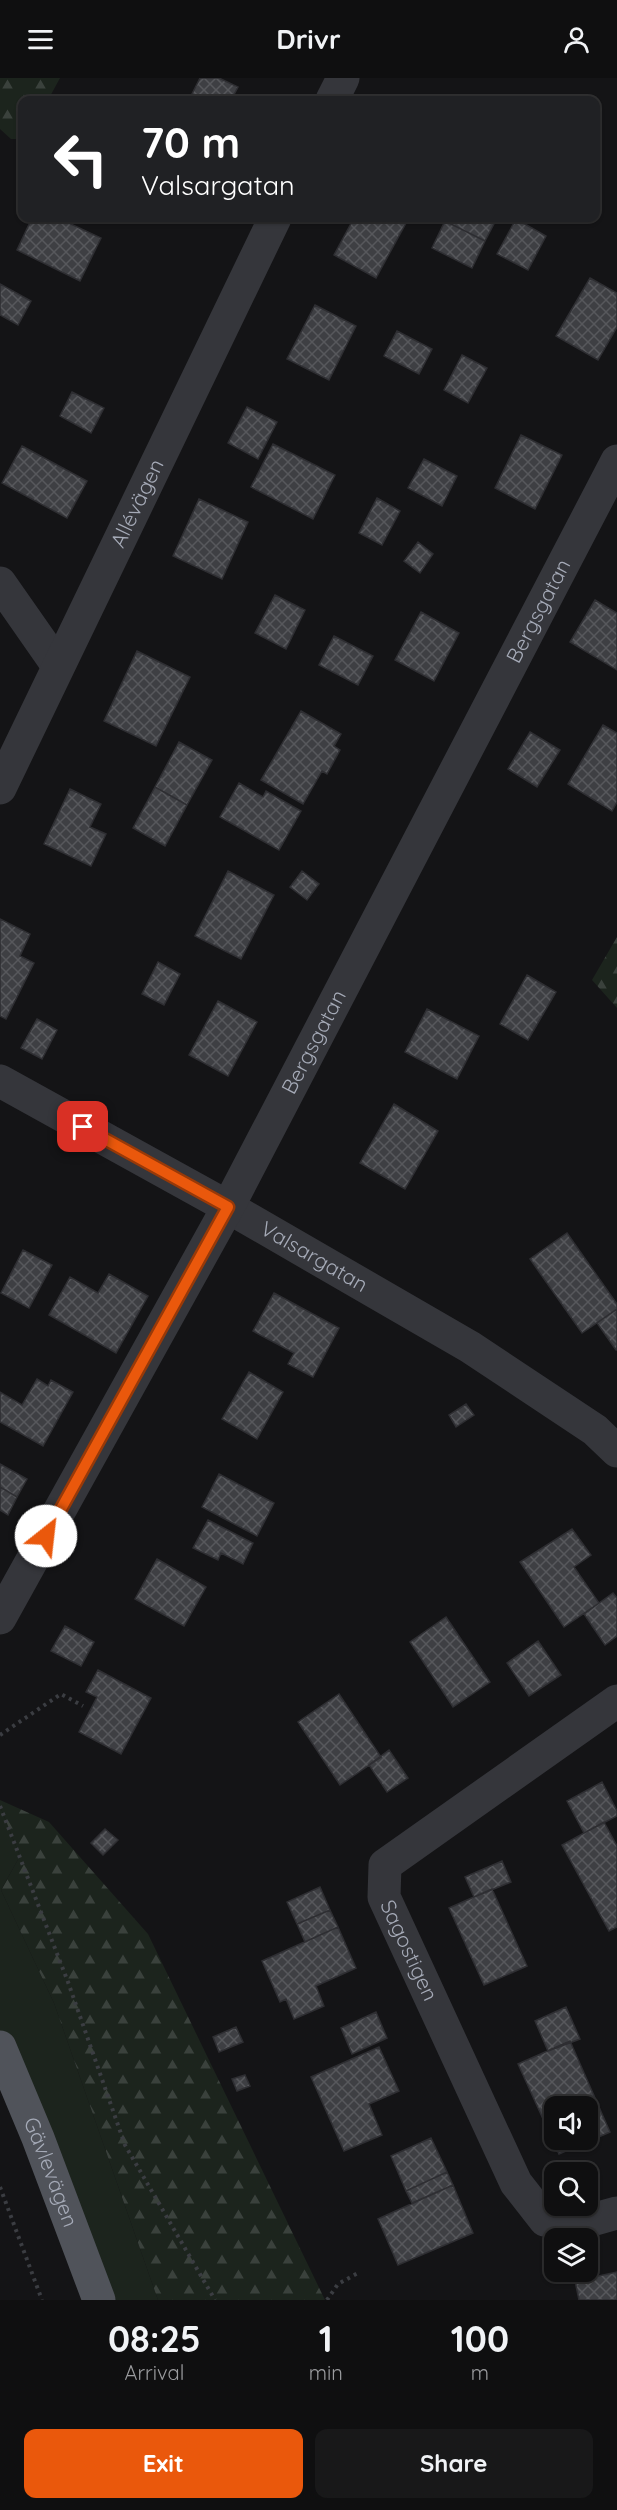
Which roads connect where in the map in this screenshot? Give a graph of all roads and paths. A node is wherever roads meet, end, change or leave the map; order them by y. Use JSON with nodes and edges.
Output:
{"nodes":[{"id":1,"x":343,"y":78,"type":"edge"},
{"id":2,"x":334,"y":96,"type":"edge"},
{"id":3,"x":273,"y":222,"type":"edge"},
{"id":4,"x":617,"y":460,"type":"edge"},
{"id":5,"x":0,"y":583,"type":"edge"},
{"id":6,"x":58,"y":666,"type":"junction"},
{"id":7,"x":0,"y":788,"type":"edge"},
{"id":8,"x":0,"y":1081,"type":"edge"},
{"id":9,"x":228,"y":1207,"type":"junction"},
{"id":10,"x":610,"y":1432,"type":"edge"},
{"id":11,"x":0,"y":1618,"type":"edge"},
{"id":12,"x":617,"y":1701,"type":"edge"},
{"id":13,"x":82,"y":1706,"type":"dead end"},
{"id":14,"x":0,"y":1735,"type":"edge"},
{"id":15,"x":0,"y":1806,"type":"edge"},
{"id":16,"x":0,"y":2047,"type":"edge"},
{"id":17,"x":0,"y":2187,"type":"edge"},
{"id":18,"x":617,"y":2213,"type":"edge"},
{"id":19,"x":358,"y":2273,"type":"dead end"},
{"id":20,"x":42,"y":2300,"type":"edge"},
{"id":21,"x":99,"y":2300,"type":"edge"},
{"id":22,"x":215,"y":2300,"type":"edge"},
{"id":23,"x":327,"y":2300,"type":"edge"}],
"edges":[{"from":1,"to":2,"type":"street"},
{"from":3,"to":6,"type":"street","name":"Allévägen"},
{"from":4,"to":9,"type":"street","name":"Bergsgatan"},
{"from":5,"to":6,"type":"street"},
{"from":6,"to":7,"type":"street","name":"Allévägen"},
{"from":8,"to":9,"type":"street","name":"Valsargatan"},
{"from":9,"to":10,"type":"street","name":"Valsargatan"},
{"from":9,"to":11,"type":"street","name":"Bergsgatan"},
{"from":12,"to":18,"type":"street","name":"Sagostigen"},
{"from":13,"to":14,"type":"path"},
{"from":15,"to":22,"type":"path"},
{"from":16,"to":21,"type":"main road","name":"Gävlevägen"},
{"from":17,"to":20,"type":"path"},
{"from":19,"to":23,"type":"path"}]}
